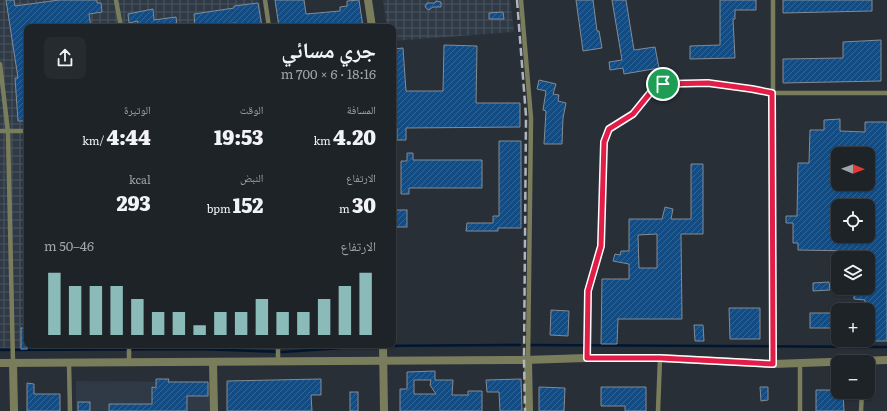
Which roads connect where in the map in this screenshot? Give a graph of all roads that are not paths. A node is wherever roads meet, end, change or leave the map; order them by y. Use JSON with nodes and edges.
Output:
{"nodes":[{"id":1,"x":116,"y":0,"type":"edge"},
{"id":2,"x":265,"y":0,"type":"edge"},
{"id":3,"x":368,"y":0,"type":"edge"},
{"id":4,"x":521,"y":0,"type":"edge"},
{"id":5,"x":773,"y":0,"type":"edge"},
{"id":6,"x":120,"y":24,"type":"edge"},
{"id":7,"x":269,"y":24,"type":"edge"},
{"id":8,"x":372,"y":24,"type":"edge"},
{"id":9,"x":0,"y":64,"type":"edge"},
{"id":10,"x":772,"y":93,"type":"junction"},
{"id":11,"x":887,"y":93,"type":"edge"},
{"id":12,"x":0,"y":131,"type":"edge"},
{"id":13,"x":24,"y":131,"type":"edge"},
{"id":14,"x":8,"y":132,"type":"junction"},
{"id":15,"x":129,"y":348,"type":"edge"},
{"id":16,"x":278,"y":348,"type":"edge"},
{"id":17,"x":383,"y":348,"type":"edge"},
{"id":18,"x":278,"y":358,"type":"junction"},
{"id":19,"x":587,"y":358,"type":"junction"},
{"id":20,"x":660,"y":358,"type":"junction"},
{"id":21,"x":528,"y":360,"type":"junction"},
{"id":22,"x":875,"y":360,"type":"edge"},
{"id":23,"x":887,"y":360,"type":"edge"},
{"id":24,"x":383,"y":362,"type":"junction"},
{"id":25,"x":831,"y":362,"type":"edge"},
{"id":26,"x":0,"y":363,"type":"edge"},
{"id":27,"x":13,"y":363,"type":"junction"},
{"id":28,"x":69,"y":363,"type":"junction"},
{"id":29,"x":129,"y":363,"type":"junction"},
{"id":30,"x":213,"y":363,"type":"junction"},
{"id":31,"x":800,"y":363,"type":"junction"},
{"id":32,"x":773,"y":364,"type":"junction"},
{"id":33,"x":862,"y":399,"type":"edge"},
{"id":34,"x":14,"y":411,"type":"edge"},
{"id":35,"x":70,"y":411,"type":"edge"},
{"id":36,"x":214,"y":411,"type":"edge"},
{"id":37,"x":384,"y":411,"type":"edge"},
{"id":38,"x":530,"y":411,"type":"edge"},
{"id":39,"x":658,"y":411,"type":"edge"},
{"id":40,"x":800,"y":411,"type":"edge"},
{"id":41,"x":861,"y":411,"type":"edge"}],
"edges":[{"from":1,"to":6,"type":"lane"},
{"from":2,"to":7,"type":"lane"},
{"from":3,"to":8,"type":"street"},
{"from":4,"to":21,"type":"lane"},
{"from":5,"to":10,"type":"lane"},
{"from":9,"to":14,"type":"lane"},
{"from":10,"to":11,"type":"lane"},
{"from":10,"to":19,"type":"lane"},
{"from":10,"to":32,"type":"lane"},
{"from":12,"to":14,"type":"lane"},
{"from":13,"to":14,"type":"lane"},
{"from":14,"to":27,"type":"lane"},
{"from":15,"to":29,"type":"lane"},
{"from":16,"to":18,"type":"lane"},
{"from":17,"to":24,"type":"street"},
{"from":18,"to":24,"type":"street"},
{"from":18,"to":30,"type":"street"},
{"from":19,"to":20,"type":"street"},
{"from":19,"to":21,"type":"street"},
{"from":20,"to":32,"type":"street"},
{"from":20,"to":39,"type":"lane"},
{"from":21,"to":24,"type":"street"},
{"from":21,"to":38,"type":"street"},
{"from":22,"to":23,"type":"street"},
{"from":24,"to":37,"type":"street"},
{"from":25,"to":31,"type":"street"},
{"from":26,"to":27,"type":"street"},
{"from":27,"to":28,"type":"street"},
{"from":27,"to":34,"type":"street"},
{"from":28,"to":29,"type":"street"},
{"from":28,"to":35,"type":"lane"},
{"from":29,"to":30,"type":"street"},
{"from":30,"to":36,"type":"street"},
{"from":31,"to":32,"type":"street"},
{"from":31,"to":40,"type":"lane"},
{"from":33,"to":41,"type":"lane"}]}
